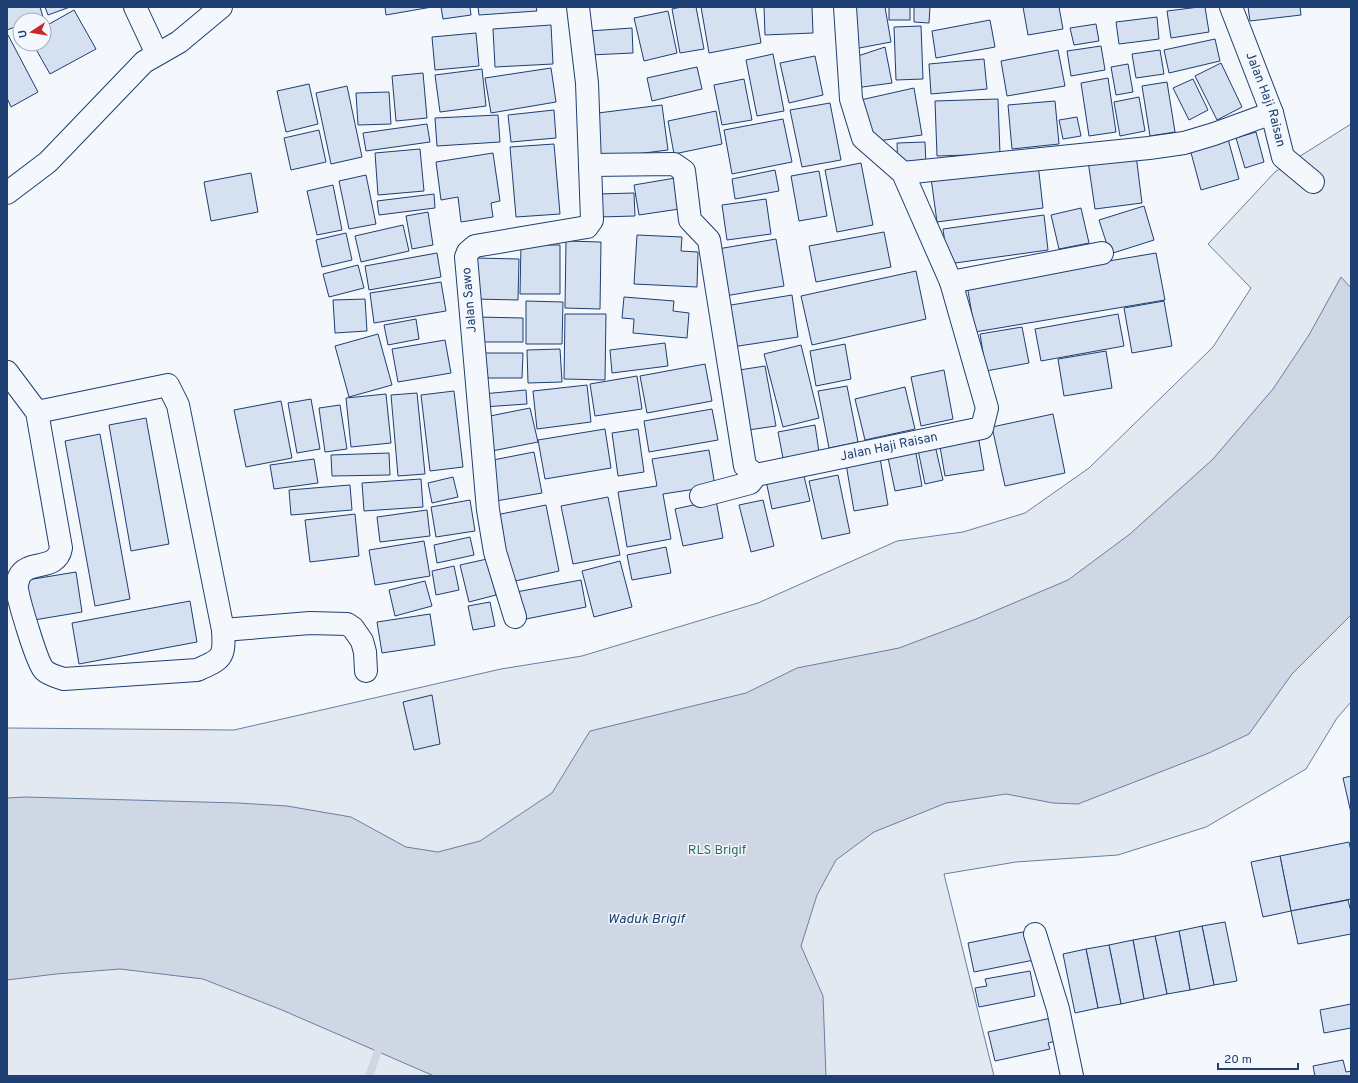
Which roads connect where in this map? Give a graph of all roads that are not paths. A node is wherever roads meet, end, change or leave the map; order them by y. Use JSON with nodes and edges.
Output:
{"nodes":[{"id":1,"x":135,"y":7,"type":"edge"},
{"id":2,"x":221,"y":7,"type":"edge"},
{"id":3,"x":578,"y":7,"type":"edge"},
{"id":4,"x":845,"y":7,"type":"edge"},
{"id":5,"x":1232,"y":7,"type":"edge"},
{"id":6,"x":157,"y":54,"type":"junction"},
{"id":7,"x":1272,"y":113,"type":"junction"},
{"id":8,"x":590,"y":165,"type":"junction"},
{"id":9,"x":903,"y":173,"type":"junction"},
{"id":10,"x":1313,"y":182,"type":"dead end"},
{"id":11,"x":7,"y":193,"type":"edge"},
{"id":12,"x":1102,"y":253,"type":"dead end"},
{"id":13,"x":951,"y":282,"type":"junction"},
{"id":14,"x":7,"y":372,"type":"edge"},
{"id":15,"x":37,"y":412,"type":"junction"},
{"id":16,"x":756,"y":476,"type":"junction"},
{"id":17,"x":701,"y":496,"type":"dead end"},
{"id":18,"x":515,"y":617,"type":"dead end"},
{"id":19,"x":223,"y":630,"type":"junction"},
{"id":20,"x":366,"y":671,"type":"dead end"},
{"id":21,"x":1035,"y":934,"type":"dead end"},
{"id":22,"x":1072,"y":1076,"type":"edge"}],
"edges":[{"from":1,"to":6,"type":"street"},
{"from":2,"to":6,"type":"street"},
{"from":3,"to":8,"type":"street","name":"Jalan Sawo"},
{"from":4,"to":9,"type":"street","name":"Jalan Haji Raisan"},
{"from":5,"to":7,"type":"street","name":"Jalan Haji Raisan"},
{"from":6,"to":11,"type":"street"},
{"from":7,"to":9,"type":"street"},
{"from":7,"to":10,"type":"street","name":"Jalan Haji Raisan"},
{"from":8,"to":16,"type":"street"},
{"from":8,"to":18,"type":"street","name":"Jalan Sawo"},
{"from":9,"to":13,"type":"street","name":"Jalan Haji Raisan"},
{"from":12,"to":13,"type":"street"},
{"from":13,"to":16,"type":"street","name":"Jalan Haji Raisan"},
{"from":14,"to":15,"type":"street"},
{"from":15,"to":19,"type":"street"},
{"from":15,"to":19,"type":"street"},
{"from":16,"to":17,"type":"street"},
{"from":19,"to":20,"type":"street"},
{"from":21,"to":22,"type":"street"}]}
